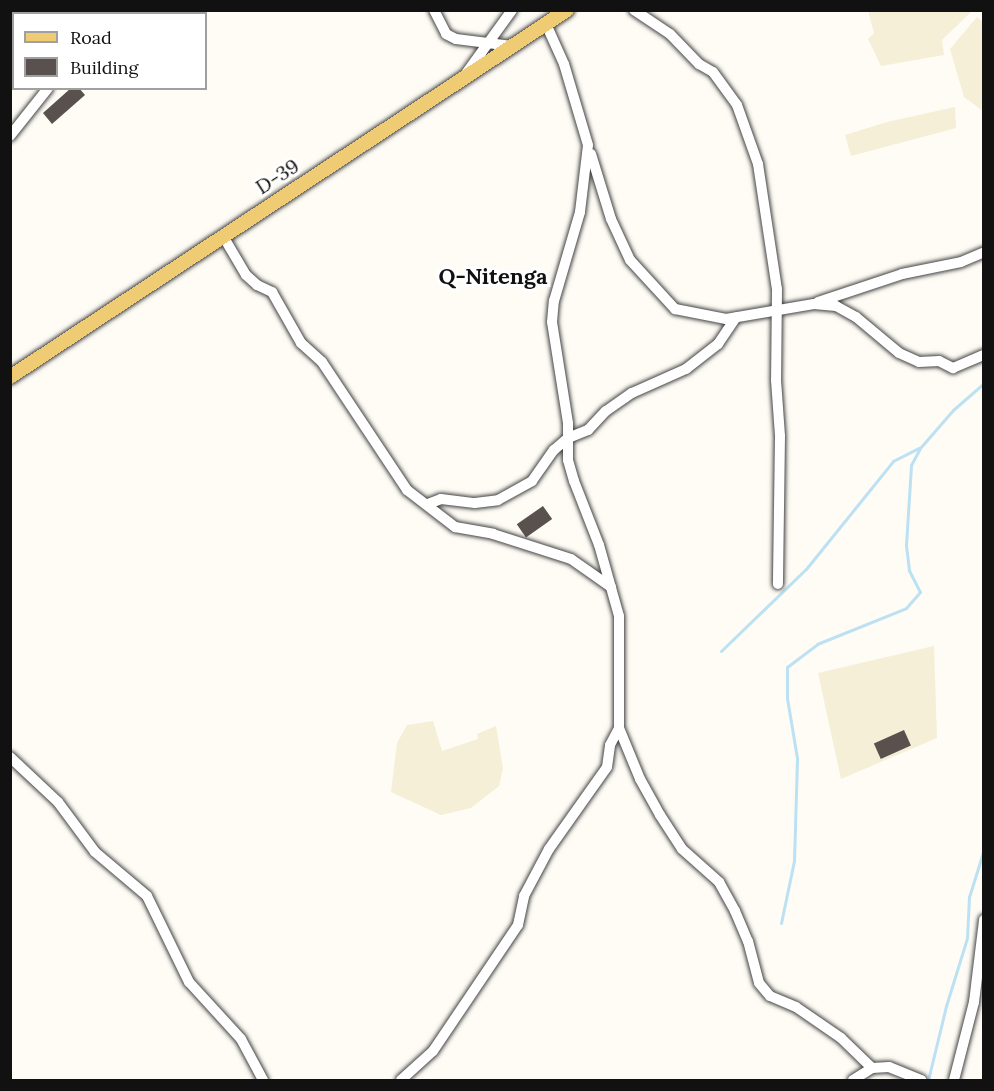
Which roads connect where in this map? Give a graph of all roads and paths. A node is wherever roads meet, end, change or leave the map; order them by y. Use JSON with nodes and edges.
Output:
{"nodes":[{"id":1,"x":434,"y":10,"type":"edge"},
{"id":2,"x":512,"y":10,"type":"edge"},
{"id":3,"x":567,"y":10,"type":"edge"},
{"id":4,"x":634,"y":10,"type":"edge"},
{"id":5,"x":546,"y":24,"type":"junction"},
{"id":6,"x":486,"y":43,"type":"junction"},
{"id":7,"x":512,"y":46,"type":"junction"},
{"id":8,"x":464,"y":78,"type":"junction"},
{"id":9,"x":46,"y":90,"type":"edge"},
{"id":10,"x":10,"y":136,"type":"edge"},
{"id":11,"x":588,"y":145,"type":"junction"},
{"id":12,"x":223,"y":236,"type":"junction"},
{"id":13,"x":984,"y":252,"type":"edge"},
{"id":14,"x":814,"y":304,"type":"junction"},
{"id":15,"x":776,"y":310,"type":"junction"},
{"id":16,"x":735,"y":317,"type":"junction"},
{"id":17,"x":984,"y":355,"type":"edge"},
{"id":18,"x":10,"y":377,"type":"edge"},
{"id":19,"x":568,"y":438,"type":"junction"},
{"id":20,"x":428,"y":504,"type":"junction"},
{"id":21,"x":778,"y":584,"type":"dead end"},
{"id":22,"x":611,"y":587,"type":"junction"},
{"id":23,"x":619,"y":728,"type":"junction"},
{"id":24,"x":10,"y":757,"type":"edge"},
{"id":25,"x":984,"y":920,"type":"edge"},
{"id":26,"x":872,"y":1068,"type":"junction"},
{"id":27,"x":263,"y":1080,"type":"edge"},
{"id":28,"x":401,"y":1080,"type":"edge"},
{"id":29,"x":853,"y":1080,"type":"edge"},
{"id":30,"x":921,"y":1080,"type":"edge"},
{"id":31,"x":954,"y":1080,"type":"edge"}],
"edges":[{"from":1,"to":6,"type":"street"},
{"from":2,"to":6,"type":"street"},
{"from":3,"to":5,"type":"main road","name":"D-39"},
{"from":4,"to":15,"type":"street"},
{"from":5,"to":7,"type":"main road","name":"D-39"},
{"from":5,"to":11,"type":"street"},
{"from":6,"to":7,"type":"street"},
{"from":6,"to":8,"type":"street"},
{"from":7,"to":8,"type":"main road","name":"D-39"},
{"from":8,"to":12,"type":"main road","name":"D-39"},
{"from":9,"to":10,"type":"street"},
{"from":11,"to":16,"type":"street"},
{"from":11,"to":19,"type":"street"},
{"from":12,"to":18,"type":"main road","name":"D-39"},
{"from":12,"to":20,"type":"street"},
{"from":13,"to":14,"type":"street"},
{"from":14,"to":15,"type":"street"},
{"from":14,"to":17,"type":"street"},
{"from":15,"to":16,"type":"street"},
{"from":15,"to":21,"type":"street"},
{"from":16,"to":19,"type":"street"},
{"from":19,"to":20,"type":"street"},
{"from":19,"to":22,"type":"street"},
{"from":20,"to":22,"type":"street"},
{"from":22,"to":23,"type":"street"},
{"from":23,"to":26,"type":"street"},
{"from":23,"to":28,"type":"street"},
{"from":24,"to":27,"type":"street"},
{"from":25,"to":31,"type":"street"},
{"from":26,"to":29,"type":"street"},
{"from":26,"to":30,"type":"street"}]}
